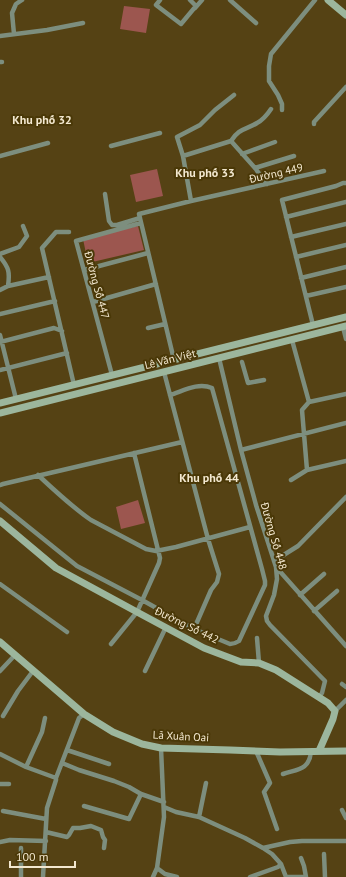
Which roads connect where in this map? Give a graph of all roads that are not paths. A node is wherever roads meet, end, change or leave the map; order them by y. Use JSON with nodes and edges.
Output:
{"nodes":[{"id":1,"x":22,"y":0,"type":"edge"},
{"id":2,"x":160,"y":0,"type":"edge"},
{"id":3,"x":190,"y":0,"type":"edge"},
{"id":4,"x":202,"y":0,"type":"edge"},
{"id":5,"x":230,"y":0,"type":"edge"},
{"id":6,"x":315,"y":0,"type":"edge"},
{"id":7,"x":328,"y":0,"type":"edge"},
{"id":8,"x":195,"y":8,"type":"junction"},
{"id":9,"x":346,"y":14,"type":"edge"},
{"id":10,"x":83,"y":23,"type":"dead end"},
{"id":11,"x":256,"y":24,"type":"dead end"},
{"id":12,"x":14,"y":34,"type":"junction"},
{"id":13,"x":0,"y":36,"type":"edge"},
{"id":14,"x":346,"y":86,"type":"edge"},
{"id":15,"x":234,"y":95,"type":"dead end"},
{"id":16,"x":271,"y":109,"type":"dead end"},
{"id":17,"x":282,"y":110,"type":"dead end"},
{"id":18,"x":314,"y":124,"type":"dead end"},
{"id":19,"x":160,"y":133,"type":"dead end"},
{"id":20,"x":231,"y":141,"type":"junction"},
{"id":21,"x":275,"y":142,"type":"dead end"},
{"id":22,"x":48,"y":143,"type":"dead end"},
{"id":23,"x":110,"y":146,"type":"dead end"},
{"id":24,"x":242,"y":154,"type":"junction"},
{"id":25,"x":0,"y":156,"type":"edge"},
{"id":26,"x":183,"y":156,"type":"junction"},
{"id":27,"x":294,"y":156,"type":"dead end"},
{"id":28,"x":255,"y":168,"type":"junction"},
{"id":29,"x":324,"y":171,"type":"dead end"},
{"id":30,"x":346,"y":183,"type":"edge"},
{"id":31,"x":267,"y":184,"type":"junction"},
{"id":32,"x":105,"y":194,"type":"dead end"},
{"id":33,"x":191,"y":201,"type":"junction"},
{"id":34,"x":346,"y":202,"type":"edge"},
{"id":35,"x":286,"y":217,"type":"junction"},
{"id":36,"x":140,"y":218,"type":"junction"},
{"id":37,"x":346,"y":224,"type":"edge"},
{"id":38,"x":23,"y":226,"type":"dead end"},
{"id":39,"x":69,"y":232,"type":"dead end"},
{"id":40,"x":291,"y":237,"type":"junction"},
{"id":41,"x":346,"y":245,"type":"edge"},
{"id":42,"x":148,"y":253,"type":"junction"},
{"id":43,"x":0,"y":254,"type":"edge"},
{"id":44,"x":0,"y":257,"type":"edge"},
{"id":45,"x":296,"y":257,"type":"junction"},
{"id":46,"x":346,"y":267,"type":"edge"},
{"id":47,"x":84,"y":270,"type":"junction"},
{"id":48,"x":49,"y":277,"type":"junction"},
{"id":49,"x":301,"y":278,"type":"junction"},
{"id":50,"x":156,"y":284,"type":"junction"},
{"id":51,"x":8,"y":286,"type":"junction"},
{"id":52,"x":346,"y":287,"type":"edge"},
{"id":53,"x":0,"y":290,"type":"edge"},
{"id":54,"x":306,"y":296,"type":"junction"},
{"id":55,"x":55,"y":301,"type":"junction"},
{"id":56,"x":93,"y":302,"type":"junction"},
{"id":57,"x":0,"y":314,"type":"edge"},
{"id":58,"x":346,"y":317,"type":"edge"},
{"id":59,"x":165,"y":324,"type":"junction"},
{"id":60,"x":314,"y":325,"type":"junction"},
{"id":61,"x":345,"y":327,"type":"edge"},
{"id":62,"x":148,"y":328,"type":"dead end"},
{"id":63,"x":62,"y":331,"type":"junction"},
{"id":64,"x":316,"y":334,"type":"junction"},
{"id":65,"x":0,"y":335,"type":"edge"},
{"id":66,"x":346,"y":339,"type":"edge"},
{"id":67,"x":292,"y":340,"type":"junction"},
{"id":68,"x":1,"y":342,"type":"edge"},
{"id":69,"x":217,"y":349,"type":"junction"},
{"id":70,"x":67,"y":353,"type":"junction"},
{"id":71,"x":203,"y":353,"type":"junction"},
{"id":72,"x":220,"y":358,"type":"junction"},
{"id":73,"x":174,"y":360,"type":"junction"},
{"id":74,"x":206,"y":362,"type":"junction"},
{"id":75,"x":242,"y":362,"type":"dead end"},
{"id":76,"x":8,"y":368,"type":"junction"},
{"id":77,"x":176,"y":369,"type":"junction"},
{"id":78,"x":0,"y":370,"type":"edge"},
{"id":79,"x":164,"y":372,"type":"junction"},
{"id":80,"x":112,"y":375,"type":"junction"},
{"id":81,"x":264,"y":380,"type":"dead end"},
{"id":82,"x":74,"y":385,"type":"junction"},
{"id":83,"x":346,"y":394,"type":"edge"},
{"id":84,"x":170,"y":395,"type":"junction"},
{"id":85,"x":16,"y":399,"type":"junction"},
{"id":86,"x":309,"y":402,"type":"junction"},
{"id":87,"x":0,"y":403,"type":"edge"},
{"id":88,"x":18,"y":409,"type":"junction"},
{"id":89,"x":0,"y":413,"type":"edge"},
{"id":90,"x":346,"y":423,"type":"edge"},
{"id":91,"x":304,"y":435,"type":"junction"},
{"id":92,"x":182,"y":442,"type":"junction"},
{"id":93,"x":241,"y":450,"type":"junction"},
{"id":94,"x":134,"y":453,"type":"junction"},
{"id":95,"x":346,"y":461,"type":"edge"},
{"id":96,"x":307,"y":470,"type":"junction"},
{"id":97,"x":38,"y":475,"type":"junction"},
{"id":98,"x":291,"y":480,"type":"dead end"},
{"id":99,"x":0,"y":485,"type":"edge"},
{"id":100,"x":346,"y":497,"type":"edge"},
{"id":101,"x":0,"y":504,"type":"edge"},
{"id":102,"x":0,"y":521,"type":"edge"},
{"id":103,"x":250,"y":526,"type":"junction"},
{"id":104,"x":208,"y":538,"type":"junction"},
{"id":105,"x":158,"y":550,"type":"junction"},
{"id":106,"x":275,"y":564,"type":"junction"},
{"id":107,"x":324,"y":574,"type":"dead end"},
{"id":108,"x":0,"y":584,"type":"edge"},
{"id":109,"x":337,"y":591,"type":"dead end"},
{"id":110,"x":300,"y":595,"type":"junction"},
{"id":111,"x":142,"y":600,"type":"junction"},
{"id":112,"x":314,"y":611,"type":"junction"},
{"id":113,"x":137,"y":612,"type":"junction"},
{"id":114,"x":166,"y":628,"type":"junction"},
{"id":115,"x":194,"y":629,"type":"junction"},
{"id":116,"x":67,"y":632,"type":"dead end"},
{"id":117,"x":256,"y":638,"type":"dead end"},
{"id":118,"x":0,"y":642,"type":"edge"},
{"id":119,"x":111,"y":644,"type":"dead end"},
{"id":120,"x":346,"y":646,"type":"edge"},
{"id":121,"x":15,"y":655,"type":"junction"},
{"id":122,"x":259,"y":663,"type":"junction"},
{"id":123,"x":0,"y":671,"type":"edge"},
{"id":124,"x":33,"y":671,"type":"junction"},
{"id":125,"x":145,"y":671,"type":"dead end"},
{"id":126,"x":319,"y":697,"type":"junction"},
{"id":127,"x":346,"y":700,"type":"edge"},
{"id":128,"x":335,"y":711,"type":"junction"},
{"id":129,"x":84,"y":714,"type":"junction"},
{"id":130,"x":3,"y":716,"type":"dead end"},
{"id":131,"x":45,"y":718,"type":"dead end"},
{"id":132,"x":161,"y":748,"type":"junction"},
{"id":133,"x":66,"y":750,"type":"junction"},
{"id":134,"x":256,"y":751,"type":"junction"},
{"id":135,"x":319,"y":751,"type":"junction"},
{"id":136,"x":346,"y":751,"type":"edge"},
{"id":137,"x":311,"y":752,"type":"junction"},
{"id":138,"x":1,"y":755,"type":"edge"},
{"id":139,"x":0,"y":760,"type":"edge"},
{"id":140,"x":62,"y":763,"type":"junction"},
{"id":141,"x":109,"y":764,"type":"dead end"},
{"id":142,"x":26,"y":766,"type":"junction"},
{"id":143,"x":283,"y":774,"type":"dead end"},
{"id":144,"x":56,"y":778,"type":"junction"},
{"id":145,"x":206,"y":783,"type":"dead end"},
{"id":146,"x":0,"y":784,"type":"edge"},
{"id":147,"x":9,"y":784,"type":"dead end"},
{"id":148,"x":141,"y":794,"type":"junction"},
{"id":149,"x":164,"y":802,"type":"junction"},
{"id":150,"x":84,"y":806,"type":"dead end"},
{"id":151,"x":164,"y":807,"type":"junction"},
{"id":152,"x":342,"y":810,"type":"dead end"},
{"id":153,"x":4,"y":811,"type":"dead end"},
{"id":154,"x":199,"y":817,"type":"junction"},
{"id":155,"x":346,"y":818,"type":"edge"},
{"id":156,"x":46,"y":819,"type":"junction"},
{"id":157,"x":277,"y":829,"type":"dead end"},
{"id":158,"x":46,"y":832,"type":"junction"},
{"id":159,"x":46,"y":841,"type":"junction"},
{"id":160,"x":346,"y":841,"type":"edge"},
{"id":161,"x":0,"y":842,"type":"edge"},
{"id":162,"x":21,"y":848,"type":"dead end"},
{"id":163,"x":104,"y":848,"type":"dead end"},
{"id":164,"x":263,"y":848,"type":"junction"},
{"id":165,"x":324,"y":854,"type":"dead end"},
{"id":166,"x":301,"y":858,"type":"dead end"},
{"id":167,"x":281,"y":864,"type":"junction"},
{"id":168,"x":157,"y":868,"type":"junction"},
{"id":169,"x":21,"y":877,"type":"edge"},
{"id":170,"x":43,"y":877,"type":"edge"},
{"id":171,"x":153,"y":877,"type":"edge"},
{"id":172,"x":177,"y":877,"type":"edge"},
{"id":173,"x":250,"y":877,"type":"edge"},
{"id":174,"x":287,"y":877,"type":"edge"},
{"id":175,"x":306,"y":877,"type":"edge"},
{"id":176,"x":325,"y":877,"type":"edge"}],
"edges":[{"from":1,"to":12,"type":"street"},
{"from":2,"to":8,"type":"street"},
{"from":3,"to":8,"type":"street"},
{"from":4,"to":8,"type":"street"},
{"from":5,"to":11,"type":"street"},
{"from":6,"to":17,"type":"street"},
{"from":7,"to":9,"type":"main road"},
{"from":10,"to":12,"type":"street"},
{"from":12,"to":13,"type":"street"},
{"from":14,"to":18,"type":"street"},
{"from":15,"to":26,"type":"street"},
{"from":16,"to":20,"type":"street"},
{"from":19,"to":23,"type":"street"},
{"from":20,"to":24,"type":"street"},
{"from":20,"to":26,"type":"street"},
{"from":21,"to":24,"type":"street"},
{"from":22,"to":25,"type":"street"},
{"from":24,"to":28,"type":"street"},
{"from":26,"to":33,"type":"street"},
{"from":27,"to":28,"type":"street"},
{"from":28,"to":31,"type":"street"},
{"from":29,"to":31,"type":"street","name":"Đường 449"},
{"from":30,"to":35,"type":"street"},
{"from":31,"to":33,"type":"street","name":"Đường 449"},
{"from":32,"to":36,"type":"street"},
{"from":33,"to":36,"type":"street","name":"Đường 449"},
{"from":34,"to":35,"type":"street"},
{"from":35,"to":40,"type":"street"},
{"from":36,"to":42,"type":"street"},
{"from":36,"to":47,"type":"street","name":"Đường Số 447"},
{"from":37,"to":40,"type":"street"},
{"from":38,"to":43,"type":"street"},
{"from":39,"to":48,"type":"street"},
{"from":40,"to":45,"type":"street"},
{"from":41,"to":45,"type":"street"},
{"from":42,"to":47,"type":"street"},
{"from":42,"to":50,"type":"street"},
{"from":44,"to":51,"type":"street"},
{"from":45,"to":49,"type":"street"},
{"from":46,"to":49,"type":"street"},
{"from":47,"to":56,"type":"street","name":"Đường Số 447"},
{"from":48,"to":51,"type":"street"},
{"from":48,"to":55,"type":"street"},
{"from":49,"to":54,"type":"street"},
{"from":50,"to":56,"type":"street"},
{"from":50,"to":59,"type":"street"},
{"from":51,"to":53,"type":"street"},
{"from":52,"to":54,"type":"street"},
{"from":54,"to":60,"type":"street"},
{"from":55,"to":57,"type":"street"},
{"from":55,"to":63,"type":"street"},
{"from":56,"to":80,"type":"street","name":"Đường Số 447"},
{"from":58,"to":60,"type":"main road","name":"Lê Văn Việt"},
{"from":59,"to":62,"type":"street"},
{"from":59,"to":73,"type":"street"},
{"from":60,"to":64,"type":"main road"},
{"from":60,"to":69,"type":"main road","name":"Lê Văn Việt"},
{"from":61,"to":64,"type":"main road","name":"Lê Văn Việt"},
{"from":61,"to":66,"type":"street"},
{"from":63,"to":68,"type":"street"},
{"from":63,"to":70,"type":"street"},
{"from":64,"to":67,"type":"main road","name":"Lê Văn Việt"},
{"from":65,"to":68,"type":"street"},
{"from":67,"to":72,"type":"main road","name":"Lê Văn Việt"},
{"from":67,"to":86,"type":"street"},
{"from":68,"to":76,"type":"street"},
{"from":69,"to":71,"type":"main road","name":"Lê Văn Việt"},
{"from":69,"to":72,"type":"main road"},
{"from":70,"to":76,"type":"street"},
{"from":70,"to":82,"type":"street"},
{"from":71,"to":73,"type":"main road","name":"Lê Văn Việt"},
{"from":71,"to":74,"type":"main road"},
{"from":72,"to":74,"type":"main road","name":"Lê Văn Việt"},
{"from":72,"to":93,"type":"street","name":"Đường Số 448"},
{"from":73,"to":77,"type":"main road"},
{"from":73,"to":80,"type":"main road","name":"Lê Văn Việt"},
{"from":74,"to":77,"type":"main road","name":"Lê Văn Việt"},
{"from":75,"to":81,"type":"street"},
{"from":76,"to":78,"type":"street"},
{"from":76,"to":85,"type":"street"},
{"from":77,"to":79,"type":"main road","name":"Lê Văn Việt"},
{"from":79,"to":84,"type":"street"},
{"from":79,"to":88,"type":"main road","name":"Lê Văn Việt"},
{"from":80,"to":82,"type":"main road","name":"Lê Văn Việt"},
{"from":82,"to":85,"type":"main road","name":"Lê Văn Việt"},
{"from":83,"to":86,"type":"street"},
{"from":84,"to":92,"type":"street"},
{"from":84,"to":103,"type":"street"},
{"from":85,"to":87,"type":"main road","name":"Lê Văn Việt"},
{"from":85,"to":88,"type":"main road"},
{"from":86,"to":91,"type":"street"},
{"from":88,"to":89,"type":"main road","name":"Lê Văn Việt"},
{"from":90,"to":91,"type":"street"},
{"from":91,"to":93,"type":"street"},
{"from":91,"to":96,"type":"street"},
{"from":92,"to":94,"type":"street"},
{"from":92,"to":104,"type":"street"},
{"from":93,"to":106,"type":"street","name":"Đường Số 448"},
{"from":94,"to":97,"type":"street"},
{"from":94,"to":105,"type":"street"},
{"from":95,"to":96,"type":"street"},
{"from":96,"to":98,"type":"street"},
{"from":97,"to":99,"type":"street"},
{"from":97,"to":105,"type":"street"},
{"from":100,"to":106,"type":"street"},
{"from":101,"to":111,"type":"street"},
{"from":102,"to":113,"type":"main road","name":"Đường Số 442"},
{"from":103,"to":104,"type":"street"},
{"from":103,"to":115,"type":"street"},
{"from":104,"to":105,"type":"street"},
{"from":104,"to":115,"type":"street"},
{"from":105,"to":111,"type":"street"},
{"from":106,"to":110,"type":"street"},
{"from":106,"to":126,"type":"street","name":"Đường Số 448"},
{"from":107,"to":110,"type":"street"},
{"from":108,"to":116,"type":"street"},
{"from":109,"to":112,"type":"street"},
{"from":110,"to":112,"type":"street"},
{"from":111,"to":113,"type":"street"},
{"from":111,"to":115,"type":"street"},
{"from":112,"to":120,"type":"street"},
{"from":113,"to":114,"type":"main road","name":"Đường Số 442"},
{"from":113,"to":119,"type":"street"},
{"from":114,"to":122,"type":"main road","name":"Đường Số 442"},
{"from":114,"to":125,"type":"street"},
{"from":117,"to":122,"type":"street"},
{"from":118,"to":121,"type":"main road","name":"Lã Xuân Oai"},
{"from":121,"to":123,"type":"street"},
{"from":121,"to":124,"type":"main road","name":"Lã Xuân Oai"},
{"from":122,"to":126,"type":"main road","name":"Đường Số 442"},
{"from":124,"to":129,"type":"main road","name":"Lã Xuân Oai"},
{"from":124,"to":130,"type":"street"},
{"from":126,"to":128,"type":"main road","name":"Đường Số 442"},
{"from":127,"to":128,"type":"street"},
{"from":128,"to":135,"type":"main road"},
{"from":129,"to":132,"type":"main road","name":"Lã Xuân Oai"},
{"from":129,"to":133,"type":"street"},
{"from":131,"to":142,"type":"street"},
{"from":132,"to":134,"type":"main road","name":"Lã Xuân Oai"},
{"from":132,"to":149,"type":"street"},
{"from":133,"to":140,"type":"street"},
{"from":133,"to":141,"type":"street"},
{"from":134,"to":137,"type":"main road","name":"Lã Xuân Oai"},
{"from":134,"to":157,"type":"street"},
{"from":135,"to":136,"type":"main road","name":"Lã Xuân Oai"},
{"from":135,"to":137,"type":"main road","name":"Lã Xuân Oai"},
{"from":137,"to":143,"type":"street"},
{"from":138,"to":139,"type":"street"},
{"from":138,"to":142,"type":"street"},
{"from":140,"to":144,"type":"street"},
{"from":140,"to":148,"type":"street"},
{"from":142,"to":144,"type":"street"},
{"from":144,"to":156,"type":"street"},
{"from":145,"to":154,"type":"street"},
{"from":146,"to":147,"type":"street"},
{"from":148,"to":149,"type":"street"},
{"from":148,"to":150,"type":"street"},
{"from":149,"to":151,"type":"street"},
{"from":151,"to":154,"type":"street"},
{"from":151,"to":168,"type":"street"},
{"from":152,"to":155,"type":"street"},
{"from":153,"to":156,"type":"street"},
{"from":154,"to":164,"type":"street"},
{"from":156,"to":158,"type":"street"},
{"from":158,"to":159,"type":"street"},
{"from":158,"to":163,"type":"street"},
{"from":159,"to":161,"type":"street"},
{"from":159,"to":170,"type":"street"},
{"from":160,"to":164,"type":"street"},
{"from":162,"to":169,"type":"street"},
{"from":164,"to":167,"type":"street"},
{"from":165,"to":176,"type":"street"},
{"from":166,"to":175,"type":"street"},
{"from":167,"to":173,"type":"street"},
{"from":167,"to":174,"type":"street"},
{"from":168,"to":171,"type":"street"},
{"from":168,"to":172,"type":"street"},
{"from":174,"to":175,"type":"street"}]}
